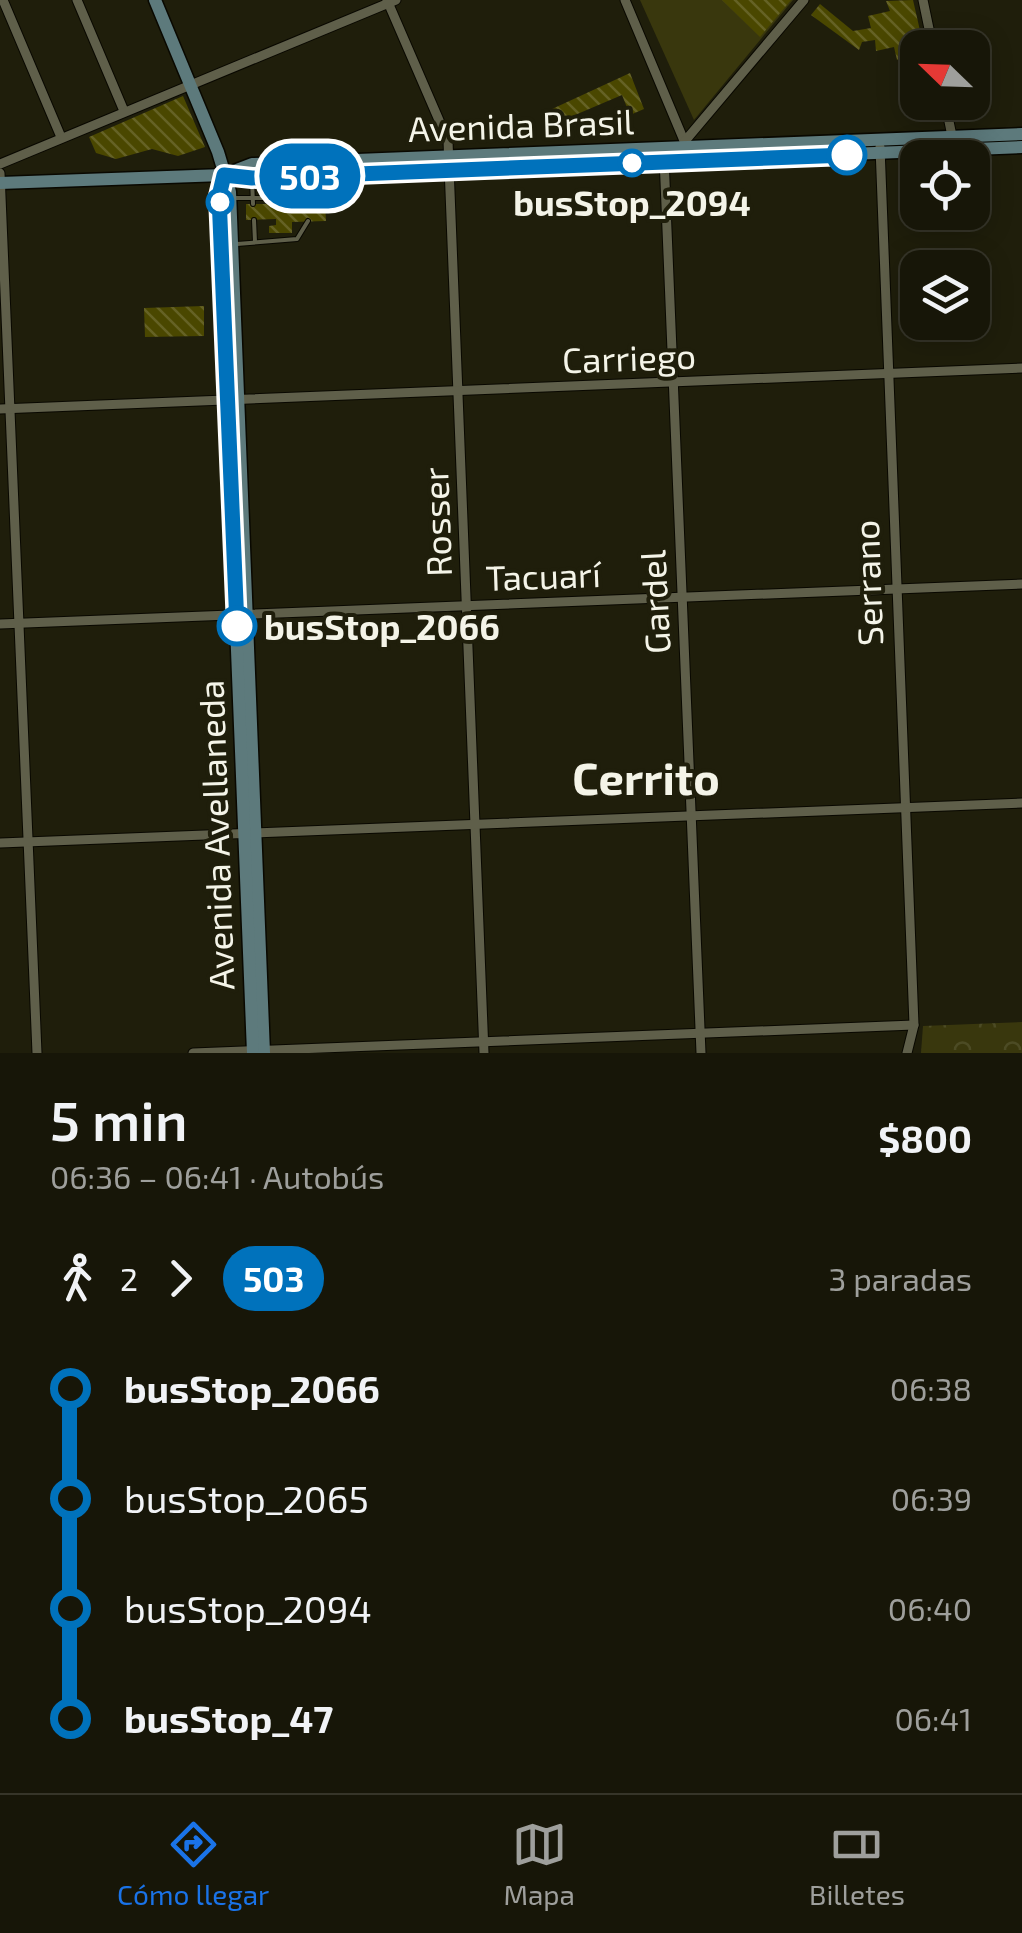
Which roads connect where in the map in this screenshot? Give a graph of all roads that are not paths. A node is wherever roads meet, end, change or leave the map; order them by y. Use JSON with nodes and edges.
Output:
{"nodes":[{"id":1,"x":3,"y":0,"type":"edge"},
{"id":2,"x":77,"y":0,"type":"edge"},
{"id":3,"x":155,"y":0,"type":"edge"},
{"id":4,"x":625,"y":0,"type":"edge"},
{"id":5,"x":804,"y":0,"type":"edge"},
{"id":6,"x":923,"y":0,"type":"edge"},
{"id":7,"x":390,"y":1,"type":"edge"},
{"id":8,"x":929,"y":30,"type":"edge"},
{"id":9,"x":190,"y":84,"type":"junction"},
{"id":10,"x":124,"y":111,"type":"junction"},
{"id":11,"x":949,"y":120,"type":"edge"},
{"id":12,"x":1022,"y":134,"type":"edge"},
{"id":13,"x":952,"y":136,"type":"junction"},
{"id":14,"x":61,"y":137,"type":"junction"},
{"id":15,"x":880,"y":147,"type":"junction"},
{"id":16,"x":1022,"y":147,"type":"edge"},
{"id":17,"x":685,"y":149,"type":"junction"},
{"id":18,"x":664,"y":156,"type":"junction"},
{"id":19,"x":449,"y":163,"type":"junction"},
{"id":20,"x":0,"y":164,"type":"edge"},
{"id":21,"x":0,"y":173,"type":"edge"},
{"id":22,"x":224,"y":175,"type":"junction"},
{"id":23,"x":305,"y":176,"type":"junction"},
{"id":24,"x":252,"y":178,"type":"junction"},
{"id":25,"x":0,"y":183,"type":"edge"},
{"id":26,"x":292,"y":197,"type":"dead end"},
{"id":27,"x":230,"y":198,"type":"junction"},
{"id":28,"x":276,"y":198,"type":"dead end"},
{"id":29,"x":253,"y":201,"type":"junction"},
{"id":30,"x":254,"y":220,"type":"dead end"},
{"id":31,"x":308,"y":221,"type":"dead end"},
{"id":32,"x":256,"y":242,"type":"junction"},
{"id":33,"x":232,"y":244,"type":"junction"},
{"id":34,"x":1022,"y":368,"type":"edge"},
{"id":35,"x":888,"y":374,"type":"junction"},
{"id":36,"x":673,"y":382,"type":"junction"},
{"id":37,"x":458,"y":391,"type":"junction"},
{"id":38,"x":233,"y":400,"type":"junction"},
{"id":39,"x":5,"y":409,"type":"edge"},
{"id":40,"x":1022,"y":584,"type":"edge"},
{"id":41,"x":894,"y":590,"type":"junction"},
{"id":42,"x":681,"y":598,"type":"junction"},
{"id":43,"x":467,"y":606,"type":"junction"},
{"id":44,"x":241,"y":614,"type":"junction"},
{"id":45,"x":0,"y":624,"type":"edge"},
{"id":46,"x":19,"y":624,"type":"junction"},
{"id":47,"x":1022,"y":804,"type":"edge"},
{"id":48,"x":906,"y":810,"type":"junction"},
{"id":49,"x":692,"y":819,"type":"junction"},
{"id":50,"x":475,"y":827,"type":"junction"},
{"id":51,"x":250,"y":833,"type":"junction"},
{"id":52,"x":28,"y":842,"type":"junction"},
{"id":53,"x":0,"y":843,"type":"edge"},
{"id":54,"x":914,"y":1025,"type":"junction"},
{"id":55,"x":700,"y":1033,"type":"junction"},
{"id":56,"x":484,"y":1047,"type":"edge"},
{"id":57,"x":258,"y":1052,"type":"edge"},
{"id":58,"x":37,"y":1053,"type":"edge"},
{"id":59,"x":192,"y":1053,"type":"edge"},
{"id":60,"x":701,"y":1053,"type":"edge"},
{"id":61,"x":907,"y":1053,"type":"edge"}],
"edges":[{"from":1,"to":14,"type":"street"},
{"from":2,"to":10,"type":"street"},
{"from":3,"to":9,"type":"main road"},
{"from":4,"to":17,"type":"street"},
{"from":5,"to":17,"type":"street"},
{"from":6,"to":8,"type":"street"},
{"from":7,"to":9,"type":"street"},
{"from":7,"to":19,"type":"street","name":"Rosser"},
{"from":9,"to":10,"type":"street"},
{"from":9,"to":22,"type":"main road"},
{"from":10,"to":14,"type":"street"},
{"from":11,"to":13,"type":"street"},
{"from":12,"to":13,"type":"main road","name":"Avenida Brasil"},
{"from":13,"to":15,"type":"main road","name":"Avenida Brasil"},
{"from":14,"to":20,"type":"street"},
{"from":15,"to":16,"type":"main road","name":"Avenida Brasil"},
{"from":15,"to":17,"type":"main road","name":"Avenida Brasil"},
{"from":15,"to":35,"type":"street","name":"Serrano"},
{"from":17,"to":18,"type":"main road","name":"Avenida Brasil"},
{"from":18,"to":19,"type":"main road","name":"Avenida Brasil"},
{"from":18,"to":36,"type":"street","name":"Gardel"},
{"from":19,"to":22,"type":"main road","name":"Avenida Brasil"},
{"from":19,"to":23,"type":"main road","name":"Avenida Brasil"},
{"from":19,"to":37,"type":"street","name":"Rosser"},
{"from":21,"to":25,"type":"street"},
{"from":22,"to":24,"type":"main road","name":"Avenida Brasil"},
{"from":22,"to":25,"type":"main road"},
{"from":22,"to":27,"type":"main road","name":"Avenida Avellaneda"},
{"from":22,"to":38,"type":"main road","name":"Avenida Avellaneda"},
{"from":23,"to":24,"type":"main road","name":"Avenida Brasil"},
{"from":23,"to":26,"type":"lane"},
{"from":24,"to":29,"type":"lane"},
{"from":25,"to":39,"type":"street"},
{"from":27,"to":29,"type":"lane"},
{"from":27,"to":33,"type":"main road","name":"Avenida Avellaneda"},
{"from":28,"to":29,"type":"lane"},
{"from":30,"to":32,"type":"lane"},
{"from":31,"to":32,"type":"lane"},
{"from":32,"to":33,"type":"lane"},
{"from":33,"to":38,"type":"main road","name":"Avenida Avellaneda"},
{"from":34,"to":35,"type":"street","name":"Carriego"},
{"from":35,"to":36,"type":"street","name":"Carriego"},
{"from":35,"to":41,"type":"street","name":"Serrano"},
{"from":36,"to":37,"type":"street","name":"Carriego"},
{"from":36,"to":42,"type":"street","name":"Gardel"},
{"from":37,"to":38,"type":"street","name":"Carriego"},
{"from":37,"to":43,"type":"street","name":"Rosser"},
{"from":38,"to":39,"type":"street","name":"Carriego"},
{"from":38,"to":44,"type":"main road","name":"Avenida Avellaneda"},
{"from":39,"to":46,"type":"street"},
{"from":40,"to":41,"type":"street","name":"Tacuarí"},
{"from":41,"to":42,"type":"street","name":"Tacuarí"},
{"from":41,"to":48,"type":"street","name":"Serrano"},
{"from":42,"to":43,"type":"street","name":"Tacuarí"},
{"from":42,"to":49,"type":"street","name":"Gardel"},
{"from":43,"to":44,"type":"street","name":"Tacuarí"},
{"from":43,"to":50,"type":"street","name":"Rosser"},
{"from":44,"to":46,"type":"street","name":"Tacuarí"},
{"from":44,"to":51,"type":"main road","name":"Avenida Avellaneda"},
{"from":45,"to":46,"type":"street","name":"Tacuarí"},
{"from":46,"to":52,"type":"street"},
{"from":47,"to":48,"type":"street"},
{"from":48,"to":49,"type":"street"},
{"from":48,"to":54,"type":"street","name":"Serrano"},
{"from":49,"to":50,"type":"street"},
{"from":49,"to":55,"type":"street","name":"Gardel"},
{"from":50,"to":51,"type":"street"},
{"from":50,"to":56,"type":"street","name":"Rosser"},
{"from":51,"to":52,"type":"street"},
{"from":51,"to":57,"type":"main road","name":"Avenida Avellaneda"},
{"from":52,"to":53,"type":"street"},
{"from":52,"to":58,"type":"street"},
{"from":54,"to":55,"type":"street"},
{"from":54,"to":61,"type":"street","name":"Serrano"},
{"from":55,"to":56,"type":"street"},
{"from":55,"to":60,"type":"street","name":"Gardel"},
{"from":56,"to":57,"type":"street"},
{"from":57,"to":59,"type":"street"}]}
